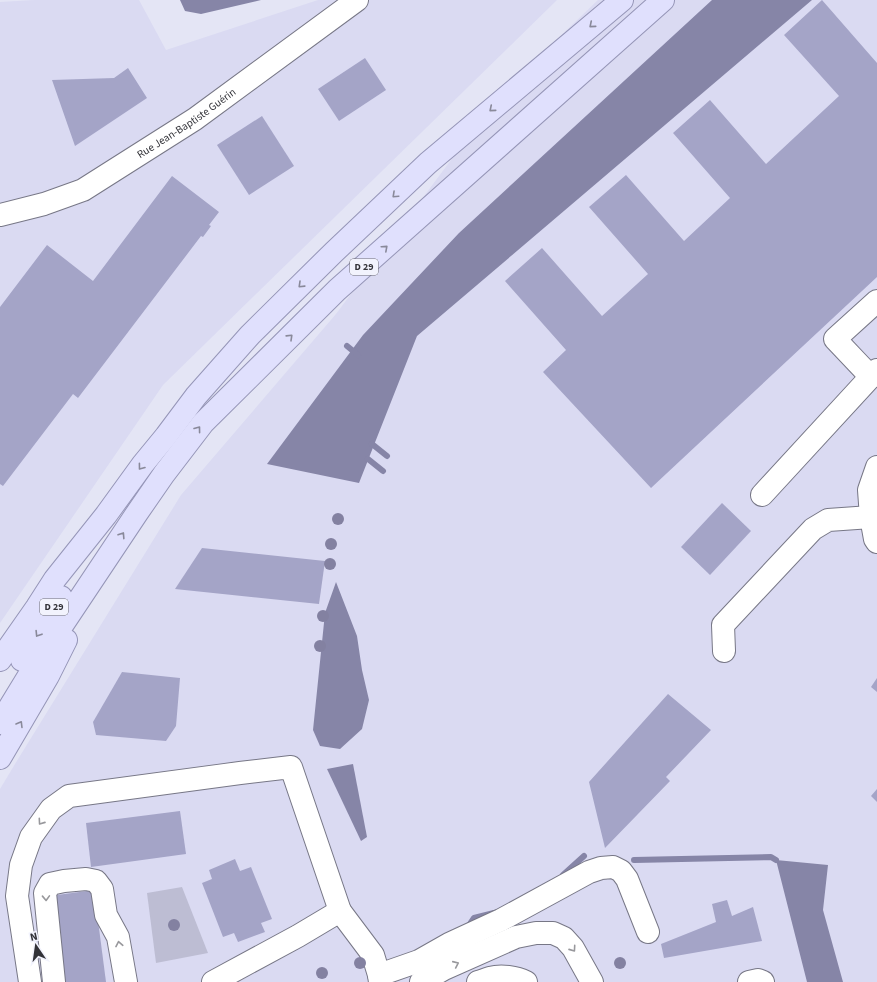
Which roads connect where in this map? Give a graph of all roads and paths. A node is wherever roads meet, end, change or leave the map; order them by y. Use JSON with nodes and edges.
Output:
{"nodes":[{"id":1,"x":357,"y":0,"type":"edge"},
{"id":2,"x":622,"y":0,"type":"edge"},
{"id":3,"x":663,"y":0,"type":"edge"},
{"id":4,"x":0,"y":215,"type":"edge"},
{"id":5,"x":877,"y":301,"type":"edge"},
{"id":6,"x":874,"y":373,"type":"edge"},
{"id":7,"x":877,"y":467,"type":"edge"},
{"id":8,"x":762,"y":496,"type":"dead end"},
{"id":9,"x":106,"y":516,"type":"junction"},
{"id":10,"x":872,"y":517,"type":"junction"},
{"id":11,"x":877,"y":542,"type":"edge"},
{"id":12,"x":101,"y":567,"type":"junction"},
{"id":13,"x":724,"y":651,"type":"dead end"},
{"id":14,"x":0,"y":660,"type":"edge"},
{"id":15,"x":0,"y":696,"type":"edge"},
{"id":16,"x":0,"y":723,"type":"edge"},
{"id":17,"x":0,"y":758,"type":"edge"},
{"id":18,"x":340,"y":911,"type":"junction"},
{"id":19,"x":648,"y":932,"type":"dead end"},
{"id":20,"x":380,"y":978,"type":"edge"},
{"id":21,"x":30,"y":982,"type":"edge"},
{"id":22,"x":54,"y":982,"type":"edge"},
{"id":23,"x":126,"y":982,"type":"edge"},
{"id":24,"x":213,"y":982,"type":"edge"},
{"id":25,"x":421,"y":982,"type":"edge"},
{"id":26,"x":478,"y":982,"type":"edge"},
{"id":27,"x":526,"y":982,"type":"edge"},
{"id":28,"x":592,"y":982,"type":"edge"},
{"id":29,"x":749,"y":982,"type":"edge"},
{"id":30,"x":763,"y":982,"type":"edge"}],
"edges":[{"from":1,"to":4,"type":"street","name":"Rue Jean-Baptiste Guérin"},
{"from":2,"to":9,"type":"main road","number":"D 29","one_way":true},
{"from":12,"to":3,"type":"main road","number":"D 29","one_way":true},
{"from":5,"to":6,"type":"street"},
{"from":6,"to":8,"type":"street"},
{"from":7,"to":10,"type":"street"},
{"from":9,"to":14,"type":"main road"},
{"from":9,"to":15,"type":"main road","number":"D 29","one_way":true},
{"from":10,"to":11,"type":"street"},
{"from":10,"to":13,"type":"street"},
{"from":12,"to":16,"type":"main road","number":"D 29"},
{"from":17,"to":12,"type":"main road","one_way":true},
{"from":18,"to":20,"type":"street"},
{"from":18,"to":21,"type":"street","one_way":true},
{"from":18,"to":24,"type":"street"},
{"from":19,"to":20,"type":"street"},
{"from":23,"to":22,"type":"street","one_way":true},
{"from":25,"to":28,"type":"street","one_way":true},
{"from":26,"to":27,"type":"street"},
{"from":29,"to":30,"type":"street"}]}
